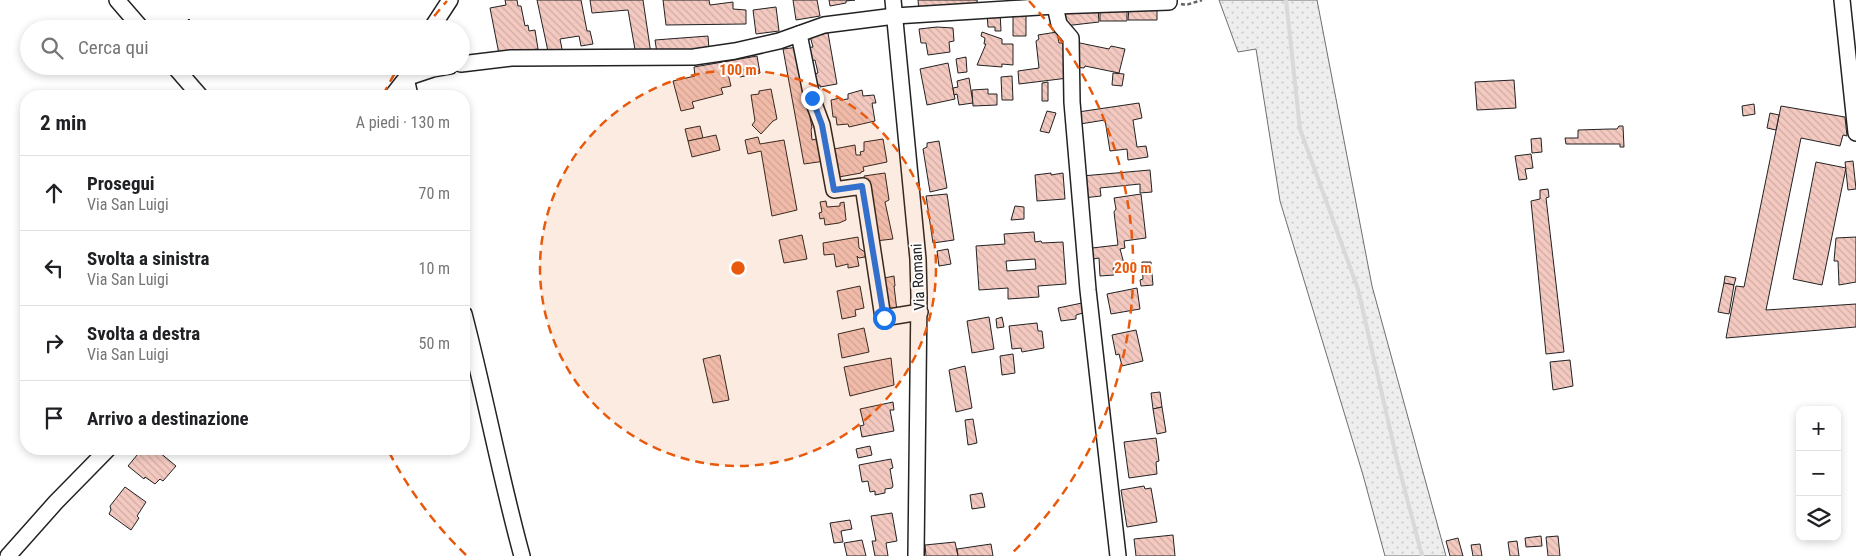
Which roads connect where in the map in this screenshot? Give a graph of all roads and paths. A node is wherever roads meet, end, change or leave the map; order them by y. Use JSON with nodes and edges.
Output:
{"nodes":[{"id":1,"x":116,"y":0,"type":"edge"},
{"id":2,"x":450,"y":0,"type":"edge"},
{"id":3,"x":893,"y":0,"type":"edge"},
{"id":4,"x":1202,"y":0,"type":"edge"},
{"id":5,"x":1842,"y":0,"type":"edge"},
{"id":6,"x":1169,"y":1,"type":"edge"},
{"id":7,"x":1055,"y":6,"type":"junction"},
{"id":8,"x":895,"y":16,"type":"junction"},
{"id":9,"x":134,"y":20,"type":"edge"},
{"id":10,"x":437,"y":20,"type":"edge"},
{"id":11,"x":799,"y":34,"type":"junction"},
{"id":12,"x":470,"y":63,"type":"edge"},
{"id":13,"x":182,"y":75,"type":"edge"},
{"id":14,"x":406,"y":75,"type":"edge"},
{"id":15,"x":408,"y":75,"type":"edge"},
{"id":16,"x":195,"y":90,"type":"edge"},
{"id":17,"x":396,"y":90,"type":"edge"},
{"id":18,"x":410,"y":90,"type":"edge"},
{"id":19,"x":1856,"y":133,"type":"edge"},
{"id":20,"x":920,"y":312,"type":"junction"},
{"id":21,"x":470,"y":337,"type":"edge"},
{"id":22,"x":102,"y":455,"type":"edge"},
{"id":23,"x":8,"y":556,"type":"edge"},
{"id":24,"x":522,"y":556,"type":"edge"},
{"id":25,"x":916,"y":556,"type":"edge"},
{"id":26,"x":1118,"y":556,"type":"edge"}],
"edges":[{"from":1,"to":9,"type":"street"},
{"from":2,"to":10,"type":"street"},
{"from":3,"to":8,"type":"street","name":"Via Romani"},
{"from":4,"to":6,"type":"path"},
{"from":5,"to":19,"type":"street"},
{"from":6,"to":7,"type":"street"},
{"from":7,"to":8,"type":"street"},
{"from":7,"to":26,"type":"street"},
{"from":8,"to":11,"type":"street"},
{"from":8,"to":20,"type":"street","name":"Via Romani"},
{"from":11,"to":12,"type":"street"},
{"from":11,"to":20,"type":"street"},
{"from":13,"to":16,"type":"street"},
{"from":14,"to":17,"type":"street"},
{"from":15,"to":18,"type":"street"},
{"from":20,"to":25,"type":"street","name":"Via Romani"},
{"from":21,"to":24,"type":"street"},
{"from":22,"to":23,"type":"street"}]}
